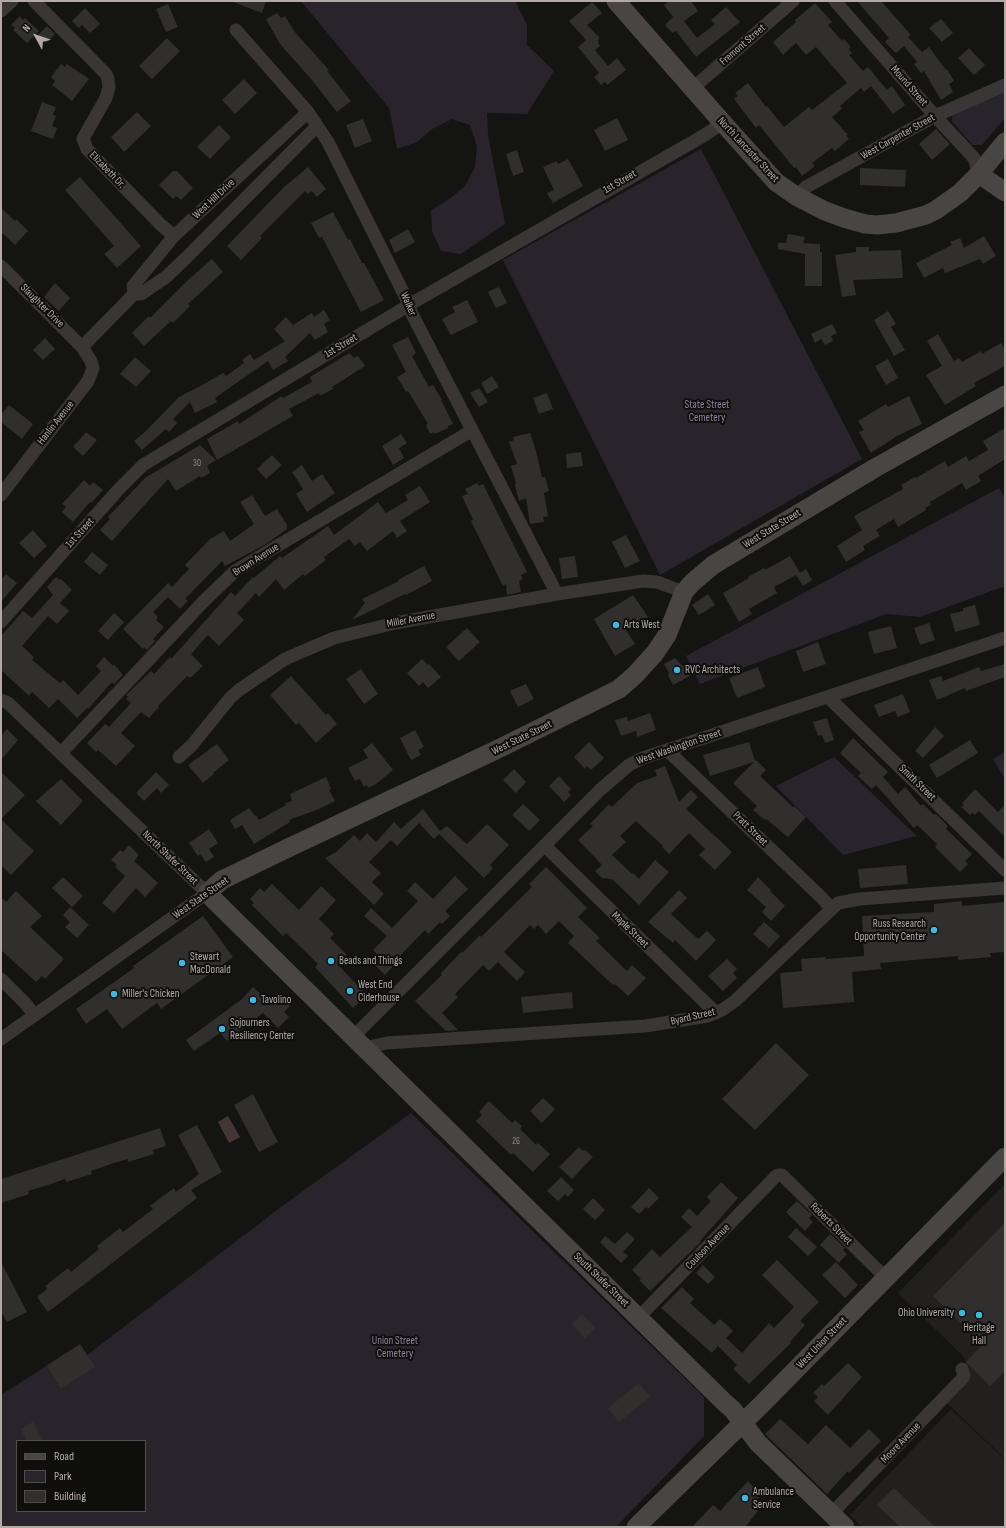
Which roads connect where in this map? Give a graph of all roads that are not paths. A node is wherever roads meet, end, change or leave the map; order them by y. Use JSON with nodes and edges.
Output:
{"nodes":[{"id":1,"x":12,"y":1,"type":"edge"},
{"id":2,"x":34,"y":1,"type":"edge"},
{"id":3,"x":616,"y":1,"type":"edge"},
{"id":4,"x":793,"y":1,"type":"edge"},
{"id":5,"x":835,"y":1,"type":"edge"},
{"id":6,"x":1,"y":11,"type":"edge"},
{"id":7,"x":236,"y":30,"type":"dead end"},
{"id":8,"x":1005,"y":85,"type":"edge"},
{"id":9,"x":693,"y":88,"type":"junction"},
{"id":10,"x":308,"y":112,"type":"junction"},
{"id":11,"x":935,"y":116,"type":"junction"},
{"id":12,"x":723,"y":123,"type":"junction"},
{"id":13,"x":317,"y":126,"type":"junction"},
{"id":14,"x":1005,"y":142,"type":"edge"},
{"id":15,"x":979,"y":174,"type":"junction"},
{"id":16,"x":1005,"y":192,"type":"edge"},
{"id":17,"x":796,"y":196,"type":"junction"},
{"id":18,"x":174,"y":236,"type":"junction"},
{"id":19,"x":1,"y":266,"type":"edge"},
{"id":20,"x":134,"y":294,"type":"junction"},
{"id":21,"x":409,"y":305,"type":"junction"},
{"id":22,"x":82,"y":347,"type":"junction"},
{"id":23,"x":1005,"y":395,"type":"edge"},
{"id":24,"x":472,"y":431,"type":"junction"},
{"id":25,"x":1,"y":495,"type":"edge"},
{"id":26,"x":684,"y":592,"type":"junction"},
{"id":27,"x":557,"y":594,"type":"junction"},
{"id":28,"x":1,"y":622,"type":"edge"},
{"id":29,"x":1005,"y":638,"type":"edge"},
{"id":30,"x":828,"y":696,"type":"junction"},
{"id":31,"x":1,"y":700,"type":"edge"},
{"id":32,"x":668,"y":750,"type":"junction"},
{"id":33,"x":61,"y":753,"type":"junction"},
{"id":34,"x":179,"y":757,"type":"dead end"},
{"id":35,"x":545,"y":846,"type":"junction"},
{"id":36,"x":1005,"y":870,"type":"edge"},
{"id":37,"x":1005,"y":888,"type":"edge"},
{"id":38,"x":207,"y":893,"type":"junction"},
{"id":39,"x":832,"y":909,"type":"junction"},
{"id":40,"x":1,"y":979,"type":"edge"},
{"id":41,"x":716,"y":1013,"type":"junction"},
{"id":42,"x":34,"y":1015,"type":"junction"},
{"id":43,"x":1,"y":1039,"type":"edge"},
{"id":44,"x":358,"y":1042,"type":"junction"},
{"id":45,"x":1005,"y":1157,"type":"edge"},
{"id":46,"x":776,"y":1176,"type":"joint"},
{"id":47,"x":886,"y":1278,"type":"junction"},
{"id":48,"x":639,"y":1317,"type":"junction"},
{"id":49,"x":962,"y":1370,"type":"dead end"},
{"id":50,"x":742,"y":1423,"type":"junction"},
{"id":51,"x":832,"y":1514,"type":"junction"},
{"id":52,"x":636,"y":1527,"type":"edge"},
{"id":53,"x":845,"y":1527,"type":"edge"}],
"edges":[{"from":1,"to":6,"type":"street"},
{"from":2,"to":18,"type":"street","name":"Elizabeth Dr."},
{"from":3,"to":9,"type":"street","name":"North Lancaster Street"},
{"from":4,"to":9,"type":"street","name":"Fremont Street"},
{"from":5,"to":11,"type":"street","name":"Mound Street"},
{"from":7,"to":10,"type":"street","name":"Walker"},
{"from":8,"to":11,"type":"street","name":"West Carpenter Street"},
{"from":9,"to":12,"type":"street","name":"North Lancaster Street"},
{"from":10,"to":13,"type":"street","name":"Walker"},
{"from":10,"to":18,"type":"street","name":"West Hill Drive"},
{"from":11,"to":15,"type":"street","name":"Mound Street"},
{"from":11,"to":17,"type":"street","name":"West Carpenter Street"},
{"from":12,"to":17,"type":"street","name":"North Lancaster Street"},
{"from":12,"to":21,"type":"street","name":"1st Street"},
{"from":13,"to":20,"type":"street","name":"West Hill Drive"},
{"from":13,"to":21,"type":"street","name":"Walker"},
{"from":14,"to":15,"type":"street"},
{"from":15,"to":16,"type":"street"},
{"from":15,"to":17,"type":"street","name":"North Lancaster Street"},
{"from":18,"to":20,"type":"street","name":"West Hill Drive"},
{"from":19,"to":22,"type":"street","name":"Slaughter Drive"},
{"from":20,"to":22,"type":"street","name":"West Hill Drive"},
{"from":21,"to":24,"type":"street","name":"Walker"},
{"from":21,"to":28,"type":"street","name":"1st Street"},
{"from":22,"to":25,"type":"street","name":"Hanlin Avenue"},
{"from":23,"to":26,"type":"street","name":"West State Street"},
{"from":24,"to":27,"type":"street","name":"Walker"},
{"from":24,"to":33,"type":"street","name":"Brown Avenue"},
{"from":26,"to":27,"type":"street","name":"Miller Avenue"},
{"from":26,"to":38,"type":"street","name":"West State Street"},
{"from":27,"to":34,"type":"street","name":"Miller Avenue"},
{"from":29,"to":30,"type":"street","name":"West Washington Street"},
{"from":30,"to":32,"type":"street","name":"West Washington Street"},
{"from":30,"to":36,"type":"street","name":"Smith Street"},
{"from":31,"to":33,"type":"street","name":"North Shafer Street"},
{"from":32,"to":35,"type":"street","name":"West Washington Street"},
{"from":32,"to":39,"type":"street","name":"Pratt Street"},
{"from":33,"to":38,"type":"street","name":"North Shafer Street"},
{"from":35,"to":41,"type":"street","name":"Maple Street"},
{"from":35,"to":44,"type":"street","name":"West Washington Street"},
{"from":37,"to":39,"type":"street","name":"Byard Street"},
{"from":38,"to":42,"type":"street","name":"West State Street"},
{"from":38,"to":44,"type":"street","name":"North Shafer Street"},
{"from":39,"to":41,"type":"street","name":"Byard Street"},
{"from":40,"to":42,"type":"street"},
{"from":41,"to":44,"type":"street","name":"Byard Street"},
{"from":42,"to":43,"type":"street","name":"West State Street"},
{"from":44,"to":48,"type":"street","name":"South Shafer Street"},
{"from":45,"to":47,"type":"street","name":"West Union Street"},
{"from":46,"to":47,"type":"street","name":"Roberts Street"},
{"from":46,"to":48,"type":"street","name":"Coulson Avenue"},
{"from":47,"to":50,"type":"street","name":"West Union Street"},
{"from":48,"to":50,"type":"street","name":"South Shafer Street"},
{"from":49,"to":51,"type":"street","name":"Moore Avenue"},
{"from":50,"to":51,"type":"street","name":"South Shafer Street"},
{"from":50,"to":52,"type":"street","name":"West Union Street"},
{"from":51,"to":53,"type":"street","name":"South Shafer Street"}]}
